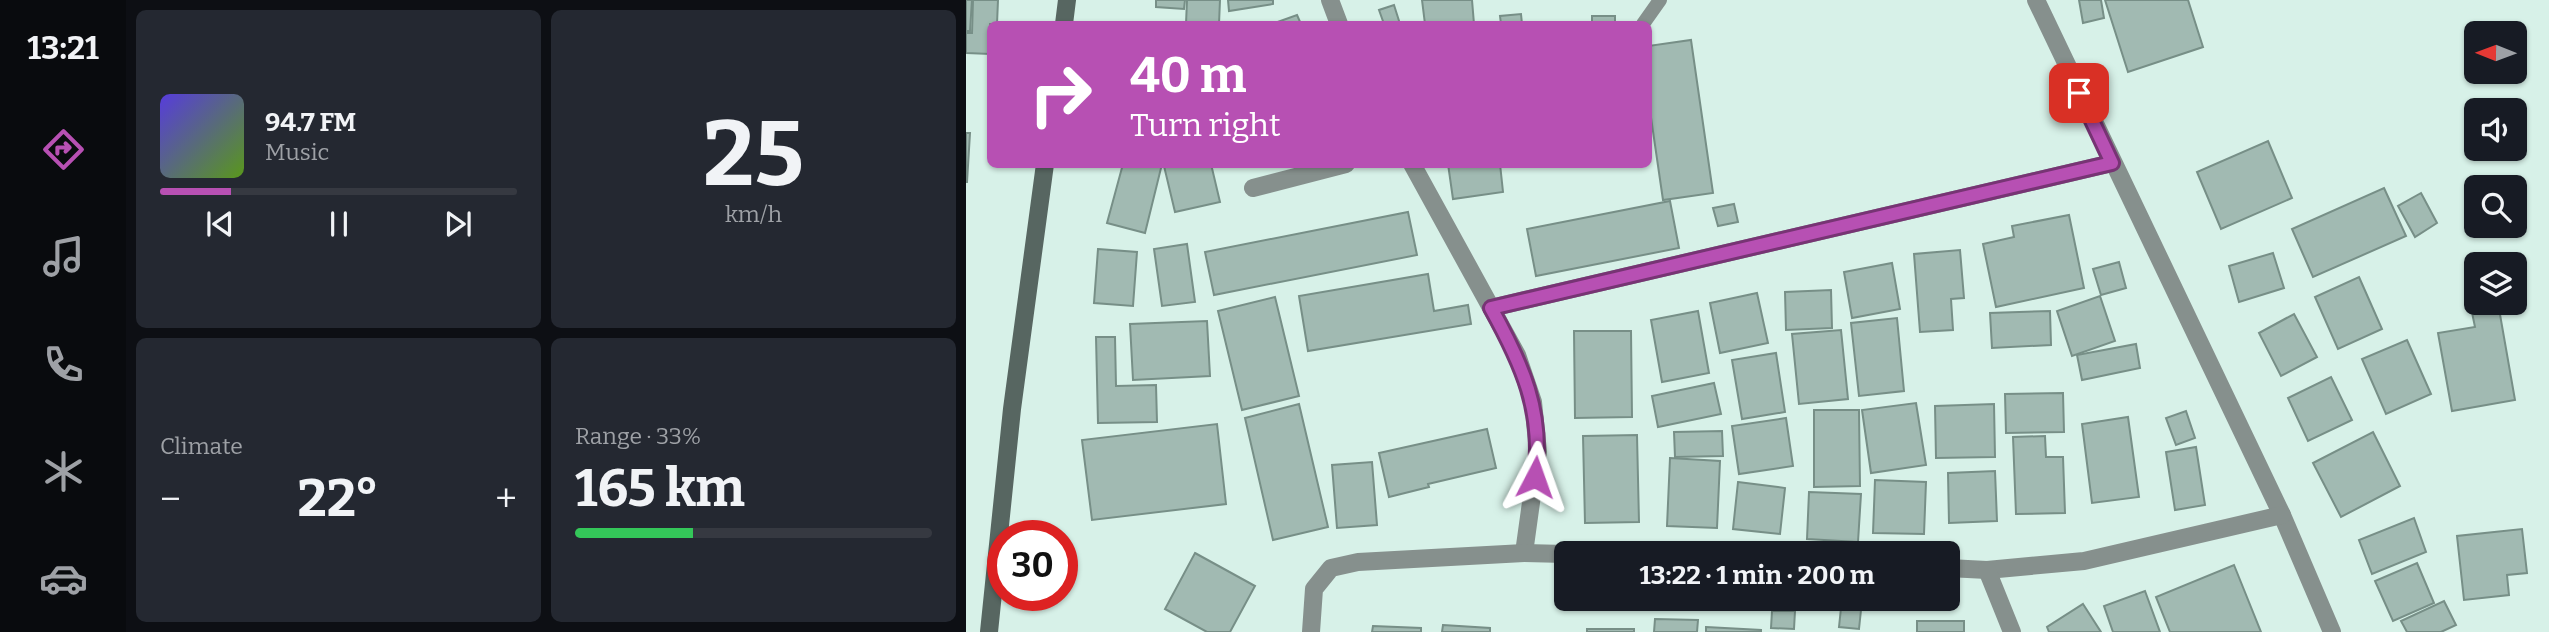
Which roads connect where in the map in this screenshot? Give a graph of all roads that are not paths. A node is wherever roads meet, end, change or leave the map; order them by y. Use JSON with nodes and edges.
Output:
{"nodes":[{"id":1,"x":1067,"y":0,"type":"edge"},
{"id":2,"x":1330,"y":0,"type":"edge"},
{"id":3,"x":1660,"y":0,"type":"edge"},
{"id":4,"x":2036,"y":0,"type":"edge"},
{"id":5,"x":1064,"y":21,"type":"edge"},
{"id":6,"x":1338,"y":21,"type":"edge"},
{"id":7,"x":1645,"y":21,"type":"edge"},
{"id":8,"x":2112,"y":163,"type":"junction"},
{"id":9,"x":1044,"y":168,"type":"edge"},
{"id":10,"x":1330,"y":168,"type":"edge"},
{"id":11,"x":1414,"y":168,"type":"edge"},
{"id":12,"x":1253,"y":188,"type":"dead end"},
{"id":13,"x":1491,"y":308,"type":"junction"},
{"id":14,"x":2282,"y":516,"type":"junction"},
{"id":15,"x":1524,"y":553,"type":"junction"},
{"id":16,"x":1554,"y":554,"type":"edge"},
{"id":17,"x":1960,"y":569,"type":"edge"},
{"id":18,"x":1987,"y":570,"type":"junction"},
{"id":19,"x":989,"y":632,"type":"edge"},
{"id":20,"x":1311,"y":632,"type":"edge"},
{"id":21,"x":2012,"y":632,"type":"edge"},
{"id":22,"x":2332,"y":632,"type":"edge"}],
"edges":[{"from":1,"to":5,"type":"main road"},
{"from":2,"to":6,"type":"street"},
{"from":3,"to":7,"type":"lane"},
{"from":4,"to":8,"type":"street"},
{"from":8,"to":13,"type":"street"},
{"from":8,"to":14,"type":"street"},
{"from":9,"to":19,"type":"main road"},
{"from":10,"to":12,"type":"street"},
{"from":11,"to":13,"type":"street"},
{"from":13,"to":15,"type":"street"},
{"from":14,"to":18,"type":"street"},
{"from":14,"to":22,"type":"street"},
{"from":15,"to":16,"type":"street"},
{"from":15,"to":20,"type":"street"},
{"from":17,"to":18,"type":"street"},
{"from":18,"to":21,"type":"street"}]}
